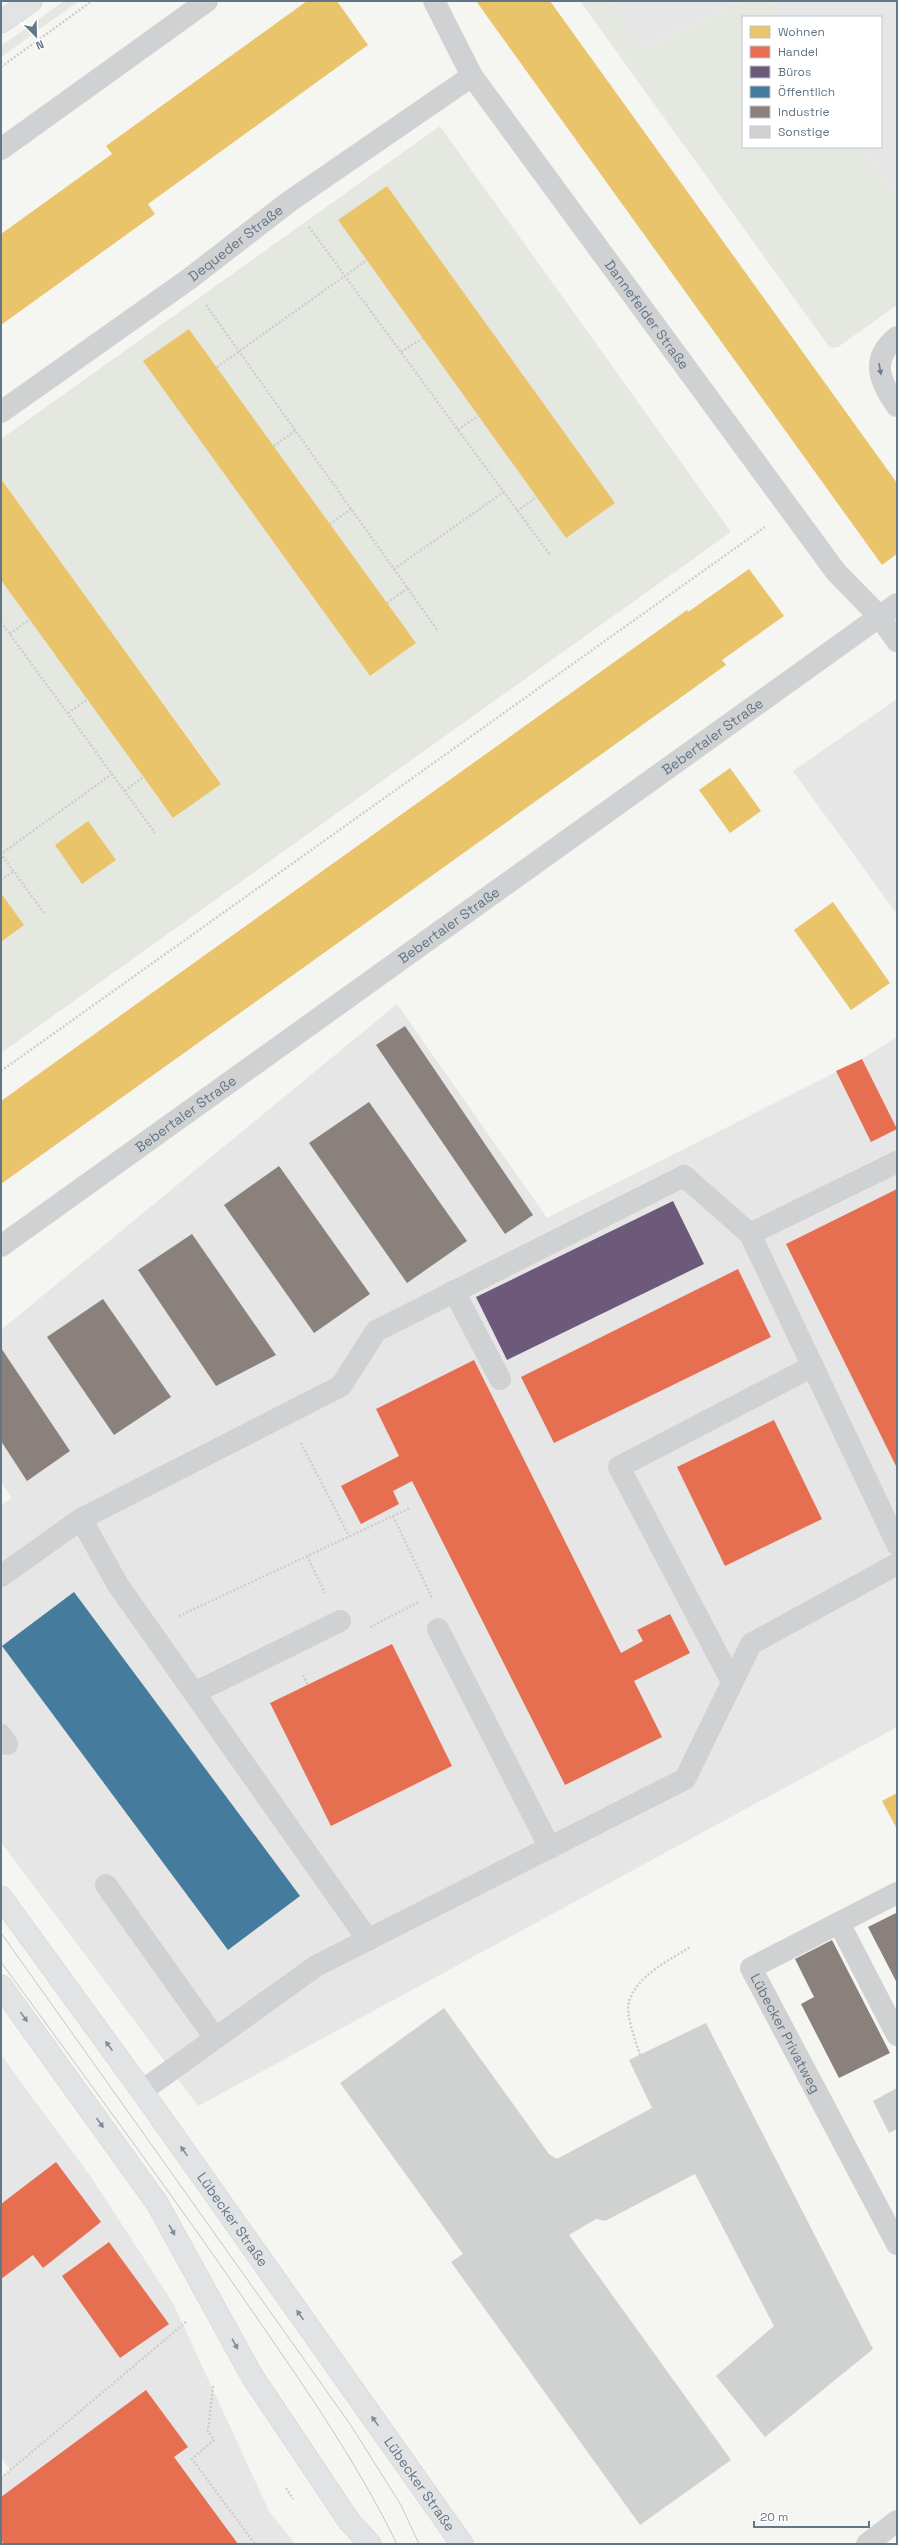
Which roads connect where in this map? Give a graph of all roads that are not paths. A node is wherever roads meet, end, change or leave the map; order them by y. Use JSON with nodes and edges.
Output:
{"nodes":[{"id":1,"x":31,"y":1,"type":"edge"},
{"id":2,"x":207,"y":1,"type":"edge"},
{"id":3,"x":434,"y":1,"type":"edge"},
{"id":4,"x":1,"y":22,"type":"edge"},
{"id":5,"x":472,"y":76,"type":"junction"},
{"id":6,"x":1,"y":149,"type":"edge"},
{"id":7,"x":897,"y":337,"type":"edge"},
{"id":8,"x":897,"y":406,"type":"edge"},
{"id":9,"x":1,"y":412,"type":"edge"},
{"id":10,"x":897,"y":604,"type":"edge"},
{"id":11,"x":879,"y":616,"type":"junction"},
{"id":12,"x":897,"y":641,"type":"edge"},
{"id":13,"x":897,"y":1162,"type":"edge"},
{"id":14,"x":750,"y":1234,"type":"junction"},
{"id":15,"x":1,"y":1246,"type":"edge"},
{"id":16,"x":454,"y":1291,"type":"junction"},
{"id":17,"x":813,"y":1366,"type":"junction"},
{"id":18,"x":500,"y":1379,"type":"dead end"},
{"id":19,"x":81,"y":1518,"type":"junction"},
{"id":20,"x":897,"y":1544,"type":"edge"},
{"id":21,"x":897,"y":1564,"type":"edge"},
{"id":22,"x":1,"y":1576,"type":"edge"},
{"id":23,"x":340,"y":1621,"type":"dead end"},
{"id":24,"x":438,"y":1629,"type":"road end"},
{"id":25,"x":732,"y":1682,"type":"junction"},
{"id":26,"x":194,"y":1693,"type":"junction"},
{"id":27,"x":550,"y":1848,"type":"junction"},
{"id":28,"x":106,"y":1885,"type":"dead end"},
{"id":29,"x":897,"y":1893,"type":"edge"},
{"id":30,"x":1,"y":1896,"type":"edge"},
{"id":31,"x":838,"y":1923,"type":"junction"},
{"id":32,"x":368,"y":1940,"type":"junction"},
{"id":33,"x":1,"y":1986,"type":"edge"},
{"id":34,"x":897,"y":2035,"type":"edge"},
{"id":35,"x":216,"y":2038,"type":"junction"},
{"id":36,"x":142,"y":2091,"type":"junction"},
{"id":37,"x":897,"y":2244,"type":"edge"},
{"id":38,"x":897,"y":2522,"type":"edge"},
{"id":39,"x":370,"y":2544,"type":"edge"},
{"id":40,"x":462,"y":2544,"type":"edge"},
{"id":41,"x":867,"y":2544,"type":"edge"}],
"edges":[{"from":1,"to":4,"type":"main road"},
{"from":2,"to":6,"type":"street"},
{"from":3,"to":5,"type":"street","name":"Dannefelder Straße"},
{"from":5,"to":9,"type":"street","name":"Dequeder Straße"},
{"from":5,"to":11,"type":"street","name":"Dannefelder Straße"},
{"from":7,"to":8,"type":"street","one_way":true},
{"from":10,"to":11,"type":"street","name":"Bebertaler Straße"},
{"from":11,"to":12,"type":"street","name":"Dannefelder Straße"},
{"from":11,"to":15,"type":"street","name":"Bebertaler Straße"},
{"from":13,"to":14,"type":"street"},
{"from":14,"to":16,"type":"street"},
{"from":14,"to":17,"type":"street"},
{"from":16,"to":18,"type":"street"},
{"from":16,"to":19,"type":"street"},
{"from":17,"to":20,"type":"street"},
{"from":17,"to":25,"type":"street"},
{"from":19,"to":22,"type":"street"},
{"from":19,"to":26,"type":"street"},
{"from":21,"to":25,"type":"street"},
{"from":23,"to":26,"type":"street"},
{"from":24,"to":27,"type":"street"},
{"from":25,"to":27,"type":"street"},
{"from":26,"to":32,"type":"street"},
{"from":27,"to":32,"type":"street"},
{"from":28,"to":35,"type":"street"},
{"from":29,"to":31,"type":"street","name":"Lübecker Privatweg"},
{"from":36,"to":30,"type":"main road","name":"Lübecker Straße","one_way":true},
{"from":31,"to":34,"type":"street"},
{"from":31,"to":37,"type":"street","name":"Lübecker Privatweg"},
{"from":32,"to":35,"type":"street"},
{"from":33,"to":39,"type":"main road","one_way":true},
{"from":35,"to":36,"type":"street"},
{"from":40,"to":36,"type":"main road","name":"Lübecker Straße","one_way":true},
{"from":38,"to":41,"type":"street"}]}
